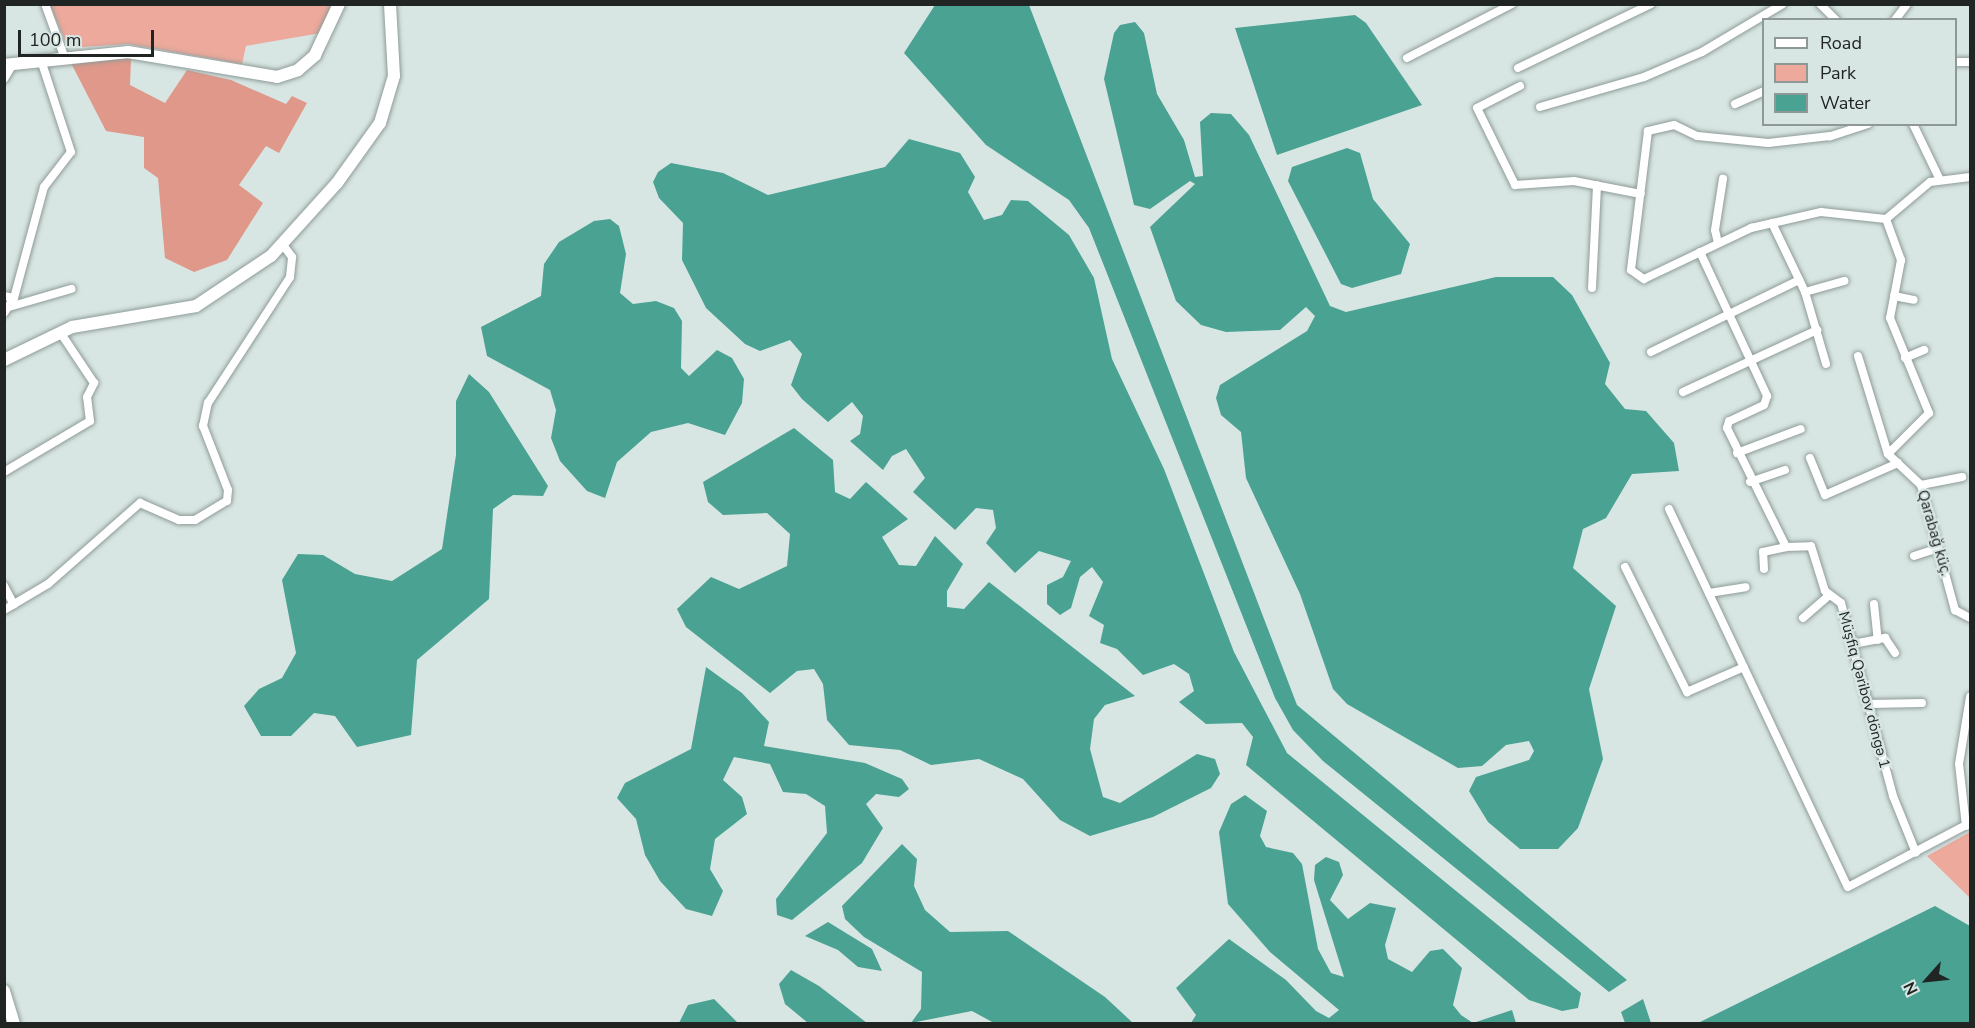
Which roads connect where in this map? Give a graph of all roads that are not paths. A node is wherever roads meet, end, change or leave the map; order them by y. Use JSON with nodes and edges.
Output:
{"nodes":[{"id":1,"x":45,"y":4,"type":"edge"},
{"id":2,"x":339,"y":4,"type":"edge"},
{"id":3,"x":390,"y":4,"type":"edge"},
{"id":4,"x":1512,"y":4,"type":"edge"},
{"id":5,"x":1651,"y":4,"type":"edge"},
{"id":6,"x":1783,"y":4,"type":"edge"},
{"id":7,"x":1820,"y":4,"type":"edge"},
{"id":8,"x":1907,"y":4,"type":"edge"},
{"id":9,"x":1834,"y":18,"type":"edge"},
{"id":10,"x":1896,"y":18,"type":"edge"},
{"id":11,"x":64,"y":56,"type":"junction"},
{"id":12,"x":1407,"y":58,"type":"dead end"},
{"id":13,"x":41,"y":60,"type":"junction"},
{"id":14,"x":9,"y":65,"type":"edge"},
{"id":15,"x":1518,"y":68,"type":"dead end"},
{"id":16,"x":4,"y":79,"type":"edge"},
{"id":17,"x":1520,"y":86,"type":"dead end"},
{"id":18,"x":1762,"y":92,"type":"edge"},
{"id":19,"x":1735,"y":104,"type":"dead end"},
{"id":20,"x":1540,"y":107,"type":"dead end"},
{"id":21,"x":1862,"y":126,"type":"edge"},
{"id":22,"x":1914,"y":126,"type":"edge"},
{"id":23,"x":1971,"y":177,"type":"edge"},
{"id":24,"x":1939,"y":178,"type":"junction"},
{"id":25,"x":1723,"y":179,"type":"dead end"},
{"id":26,"x":1597,"y":185,"type":"junction"},
{"id":27,"x":1641,"y":194,"type":"junction"},
{"id":28,"x":1886,"y":219,"type":"junction"},
{"id":29,"x":1772,"y":223,"type":"junction"},
{"id":30,"x":1718,"y":243,"type":"junction"},
{"id":31,"x":283,"y":245,"type":"junction"},
{"id":32,"x":1700,"y":252,"type":"junction"},
{"id":33,"x":1799,"y":280,"type":"junction"},
{"id":34,"x":1845,"y":281,"type":"dead end"},
{"id":35,"x":1592,"y":288,"type":"dead end"},
{"id":36,"x":71,"y":289,"type":"dead end"},
{"id":37,"x":1805,"y":292,"type":"junction"},
{"id":38,"x":1894,"y":296,"type":"junction"},
{"id":39,"x":9,"y":297,"type":"edge"},
{"id":40,"x":1914,"y":300,"type":"dead end"},
{"id":41,"x":7,"y":310,"type":"edge"},
{"id":42,"x":1729,"y":313,"type":"junction"},
{"id":43,"x":1817,"y":330,"type":"junction"},
{"id":44,"x":60,"y":332,"type":"junction"},
{"id":45,"x":1924,"y":350,"type":"dead end"},
{"id":46,"x":1651,"y":352,"type":"dead end"},
{"id":47,"x":1858,"y":356,"type":"dead end"},
{"id":48,"x":1905,"y":358,"type":"junction"},
{"id":49,"x":1751,"y":359,"type":"junction"},
{"id":50,"x":4,"y":360,"type":"edge"},
{"id":51,"x":1826,"y":364,"type":"dead end"},
{"id":52,"x":1683,"y":392,"type":"dead end"},
{"id":53,"x":1801,"y":429,"type":"dead end"},
{"id":54,"x":1737,"y":453,"type":"junction"},
{"id":55,"x":1888,"y":454,"type":"junction"},
{"id":56,"x":1810,"y":458,"type":"dead end"},
{"id":57,"x":1898,"y":463,"type":"junction"},
{"id":58,"x":1785,"y":470,"type":"dead end"},
{"id":59,"x":4,"y":472,"type":"edge"},
{"id":60,"x":1962,"y":477,"type":"dead end"},
{"id":61,"x":1750,"y":482,"type":"junction"},
{"id":62,"x":1921,"y":485,"type":"junction"},
{"id":63,"x":1670,"y":509,"type":"dead end"},
{"id":64,"x":1786,"y":547,"type":"junction"},
{"id":65,"x":1938,"y":548,"type":"junction"},
{"id":66,"x":1914,"y":556,"type":"dead end"},
{"id":67,"x":1625,"y":567,"type":"dead end"},
{"id":68,"x":1764,"y":569,"type":"dead end"},
{"id":69,"x":4,"y":586,"type":"edge"},
{"id":70,"x":1746,"y":587,"type":"dead end"},
{"id":71,"x":1709,"y":593,"type":"junction"},
{"id":72,"x":1829,"y":594,"type":"junction"},
{"id":73,"x":1874,"y":604,"type":"dead end"},
{"id":74,"x":14,"y":605,"type":"junction"},
{"id":75,"x":4,"y":610,"type":"edge"},
{"id":76,"x":1803,"y":618,"type":"dead end"},
{"id":77,"x":1971,"y":618,"type":"edge"},
{"id":78,"x":1878,"y":640,"type":"junction"},
{"id":79,"x":1853,"y":644,"type":"junction"},
{"id":80,"x":1895,"y":653,"type":"dead end"},
{"id":81,"x":1744,"y":667,"type":"junction"},
{"id":82,"x":1971,"y":697,"type":"edge"},
{"id":83,"x":1922,"y":703,"type":"dead end"},
{"id":84,"x":1869,"y":704,"type":"junction"},
{"id":85,"x":1968,"y":824,"type":"edge"},
{"id":86,"x":1916,"y":853,"type":"junction"},
{"id":87,"x":4,"y":991,"type":"edge"},
{"id":88,"x":14,"y":1023,"type":"edge"}],
"edges":[{"from":1,"to":11,"type":"street"},
{"from":2,"to":11,"type":"street"},
{"from":3,"to":31,"type":"street"},
{"from":4,"to":12,"type":"street"},
{"from":5,"to":15,"type":"street"},
{"from":6,"to":20,"type":"street"},
{"from":7,"to":9,"type":"street"},
{"from":8,"to":10,"type":"street"},
{"from":11,"to":13,"type":"street"},
{"from":13,"to":14,"type":"street"},
{"from":13,"to":39,"type":"street"},
{"from":14,"to":16,"type":"street"},
{"from":17,"to":26,"type":"street"},
{"from":18,"to":19,"type":"street"},
{"from":21,"to":27,"type":"street"},
{"from":22,"to":24,"type":"street"},
{"from":23,"to":24,"type":"street"},
{"from":24,"to":28,"type":"street"},
{"from":25,"to":30,"type":"street"},
{"from":26,"to":27,"type":"street"},
{"from":26,"to":35,"type":"street"},
{"from":27,"to":32,"type":"street"},
{"from":28,"to":29,"type":"street"},
{"from":28,"to":38,"type":"street"},
{"from":29,"to":30,"type":"street"},
{"from":29,"to":33,"type":"street"},
{"from":30,"to":32,"type":"street"},
{"from":31,"to":44,"type":"street"},
{"from":31,"to":74,"type":"street"},
{"from":32,"to":42,"type":"street"},
{"from":33,"to":37,"type":"street"},
{"from":33,"to":42,"type":"street"},
{"from":34,"to":37,"type":"street"},
{"from":36,"to":41,"type":"street"},
{"from":37,"to":43,"type":"street"},
{"from":38,"to":40,"type":"street"},
{"from":38,"to":48,"type":"street"},
{"from":39,"to":41,"type":"street"},
{"from":42,"to":46,"type":"street"},
{"from":42,"to":49,"type":"street"},
{"from":43,"to":49,"type":"street"},
{"from":43,"to":51,"type":"street"},
{"from":44,"to":50,"type":"street"},
{"from":44,"to":59,"type":"street"},
{"from":45,"to":48,"type":"street"},
{"from":47,"to":55,"type":"street"},
{"from":48,"to":55,"type":"street"},
{"from":49,"to":52,"type":"street"},
{"from":49,"to":54,"type":"street"},
{"from":53,"to":54,"type":"street"},
{"from":54,"to":61,"type":"street"},
{"from":55,"to":57,"type":"street","name":"Qarabağ küç."},
{"from":56,"to":57,"type":"street"},
{"from":57,"to":62,"type":"street","name":"Qarabağ küç."},
{"from":58,"to":61,"type":"street"},
{"from":60,"to":62,"type":"street"},
{"from":61,"to":64,"type":"street"},
{"from":62,"to":65,"type":"street","name":"Qarabağ küç."},
{"from":63,"to":71,"type":"street"},
{"from":64,"to":68,"type":"street"},
{"from":64,"to":72,"type":"street","name":"Müşfiq Qəribov döngə 1"},
{"from":65,"to":66,"type":"street"},
{"from":65,"to":77,"type":"street","name":"Qarabağ küç."},
{"from":67,"to":81,"type":"street"},
{"from":69,"to":74,"type":"street"},
{"from":70,"to":71,"type":"street"},
{"from":71,"to":81,"type":"street"},
{"from":72,"to":76,"type":"street"},
{"from":72,"to":79,"type":"street","name":"Müşfiq Qəribov döngə 1"},
{"from":73,"to":78,"type":"street"},
{"from":74,"to":75,"type":"street"},
{"from":78,"to":79,"type":"street"},
{"from":78,"to":80,"type":"street"},
{"from":79,"to":84,"type":"street","name":"Müşfiq Qəribov döngə 1"},
{"from":81,"to":86,"type":"street"},
{"from":82,"to":85,"type":"street"},
{"from":83,"to":84,"type":"street"},
{"from":84,"to":86,"type":"street","name":"Müşfiq Qəribov döngə 1"},
{"from":85,"to":86,"type":"street"},
{"from":87,"to":88,"type":"street"}]}
